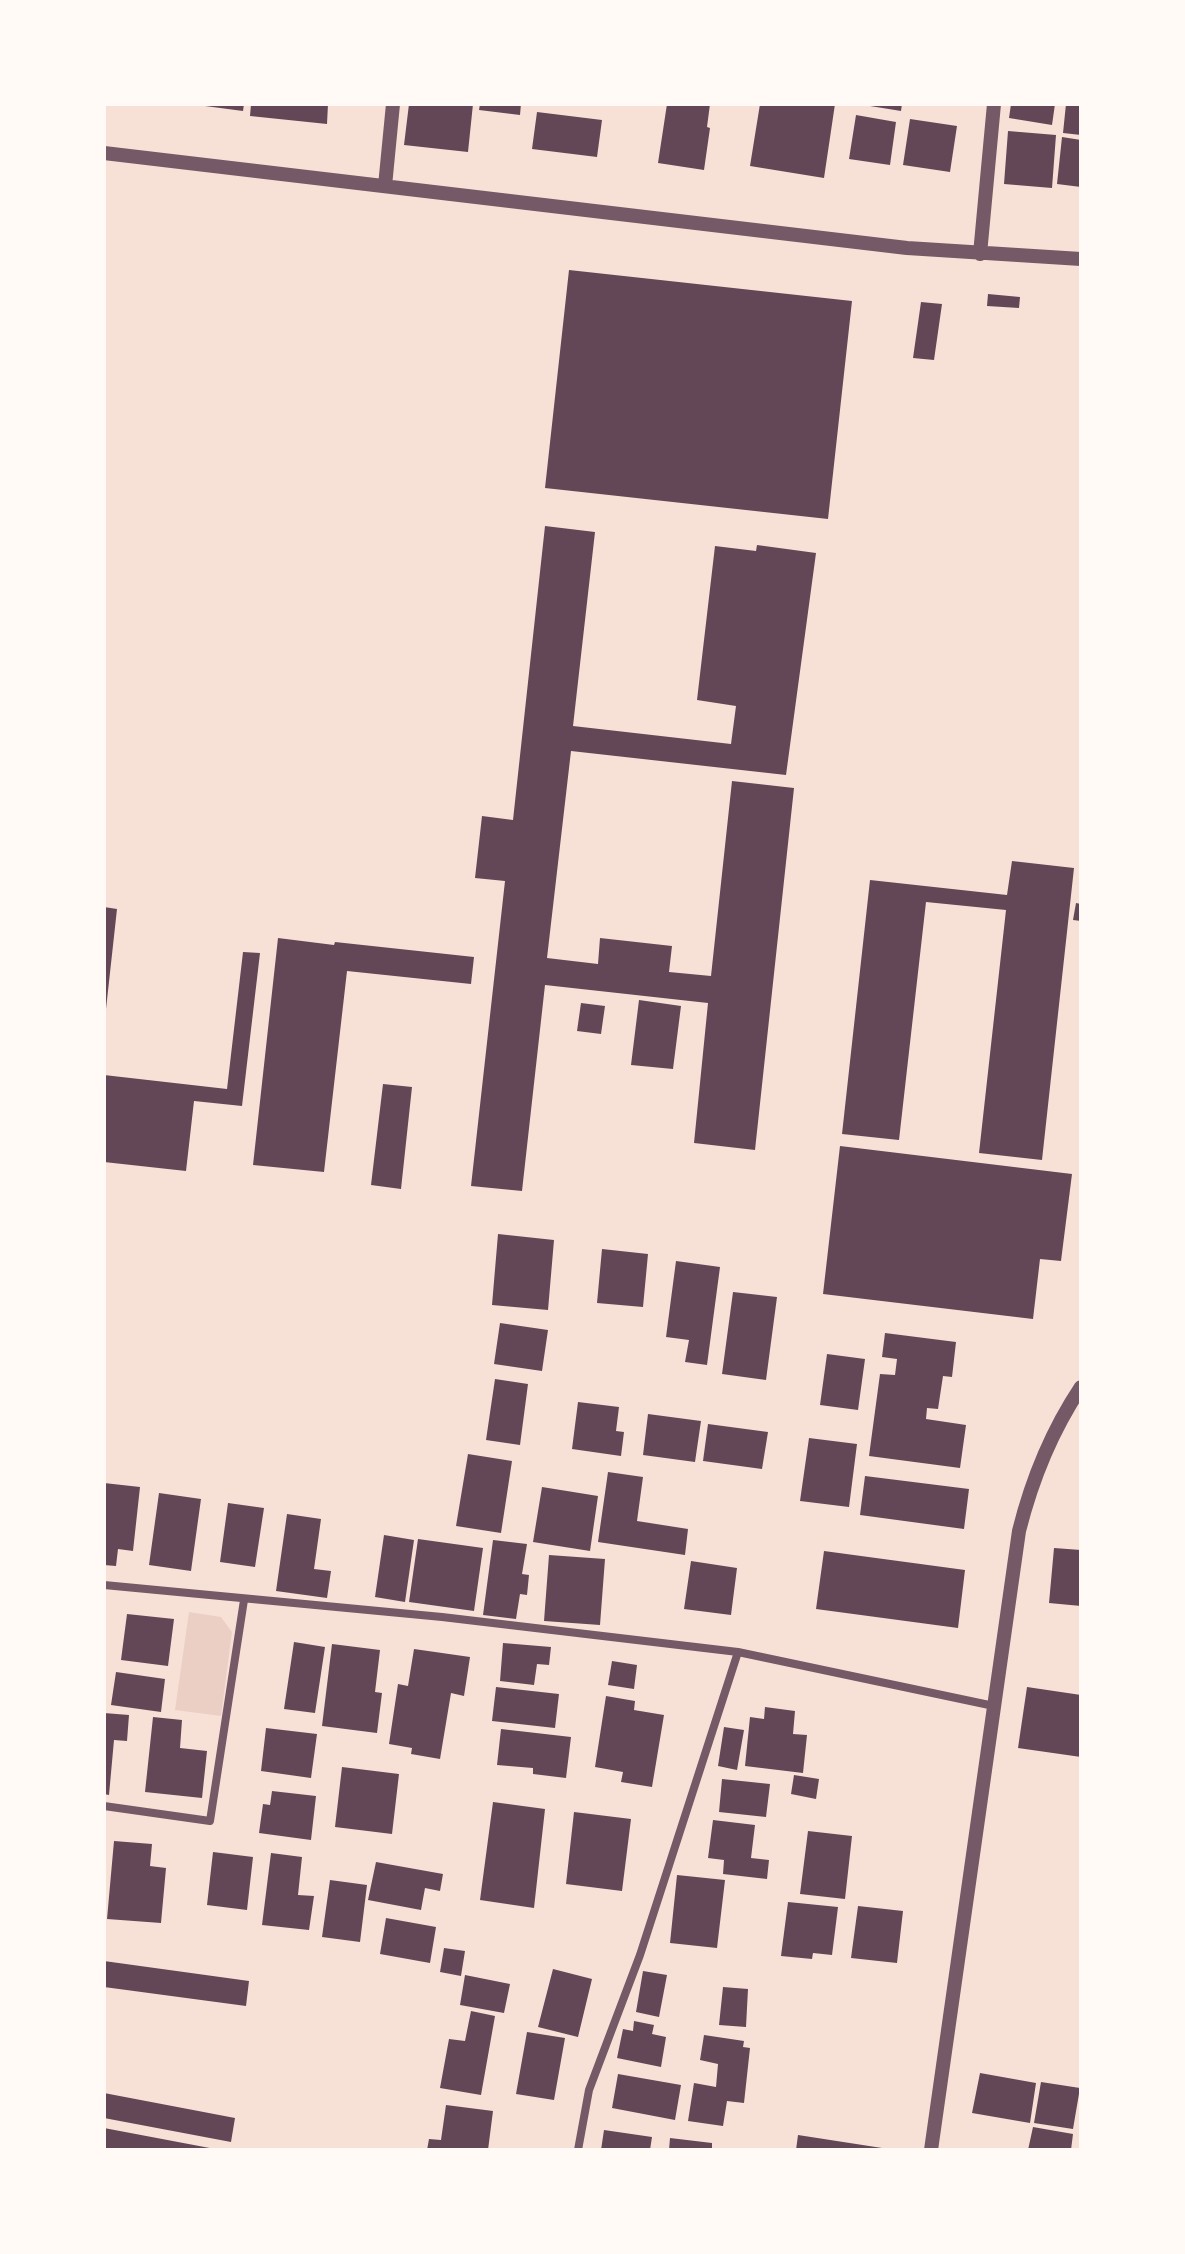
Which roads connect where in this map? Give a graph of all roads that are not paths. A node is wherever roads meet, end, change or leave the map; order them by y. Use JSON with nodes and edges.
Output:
{"nodes":[{"id":1,"x":393,"y":104,"type":"edge"},
{"id":2,"x":994,"y":104,"type":"edge"},
{"id":3,"x":104,"y":153,"type":"edge"},
{"id":4,"x":385,"y":186,"type":"junction"},
{"id":5,"x":980,"y":254,"type":"junction"},
{"id":6,"x":1081,"y":259,"type":"edge"},
{"id":7,"x":1081,"y":1387,"type":"edge"},
{"id":8,"x":104,"y":1585,"type":"edge"},
{"id":9,"x":244,"y":1600,"type":"junction"},
{"id":10,"x":738,"y":1652,"type":"junction"},
{"id":11,"x":994,"y":1706,"type":"junction"},
{"id":12,"x":104,"y":1806,"type":"edge"},
{"id":13,"x":578,"y":2150,"type":"edge"},
{"id":14,"x":931,"y":2150,"type":"edge"}],
"edges":[{"from":1,"to":4,"type":"street"},
{"from":2,"to":5,"type":"street"},
{"from":3,"to":4,"type":"street"},
{"from":4,"to":5,"type":"street"},
{"from":5,"to":6,"type":"street"},
{"from":7,"to":11,"type":"street"},
{"from":8,"to":9,"type":"street"},
{"from":9,"to":10,"type":"street"},
{"from":9,"to":12,"type":"street"},
{"from":10,"to":11,"type":"street"},
{"from":10,"to":13,"type":"street"},
{"from":11,"to":14,"type":"street"}]}
